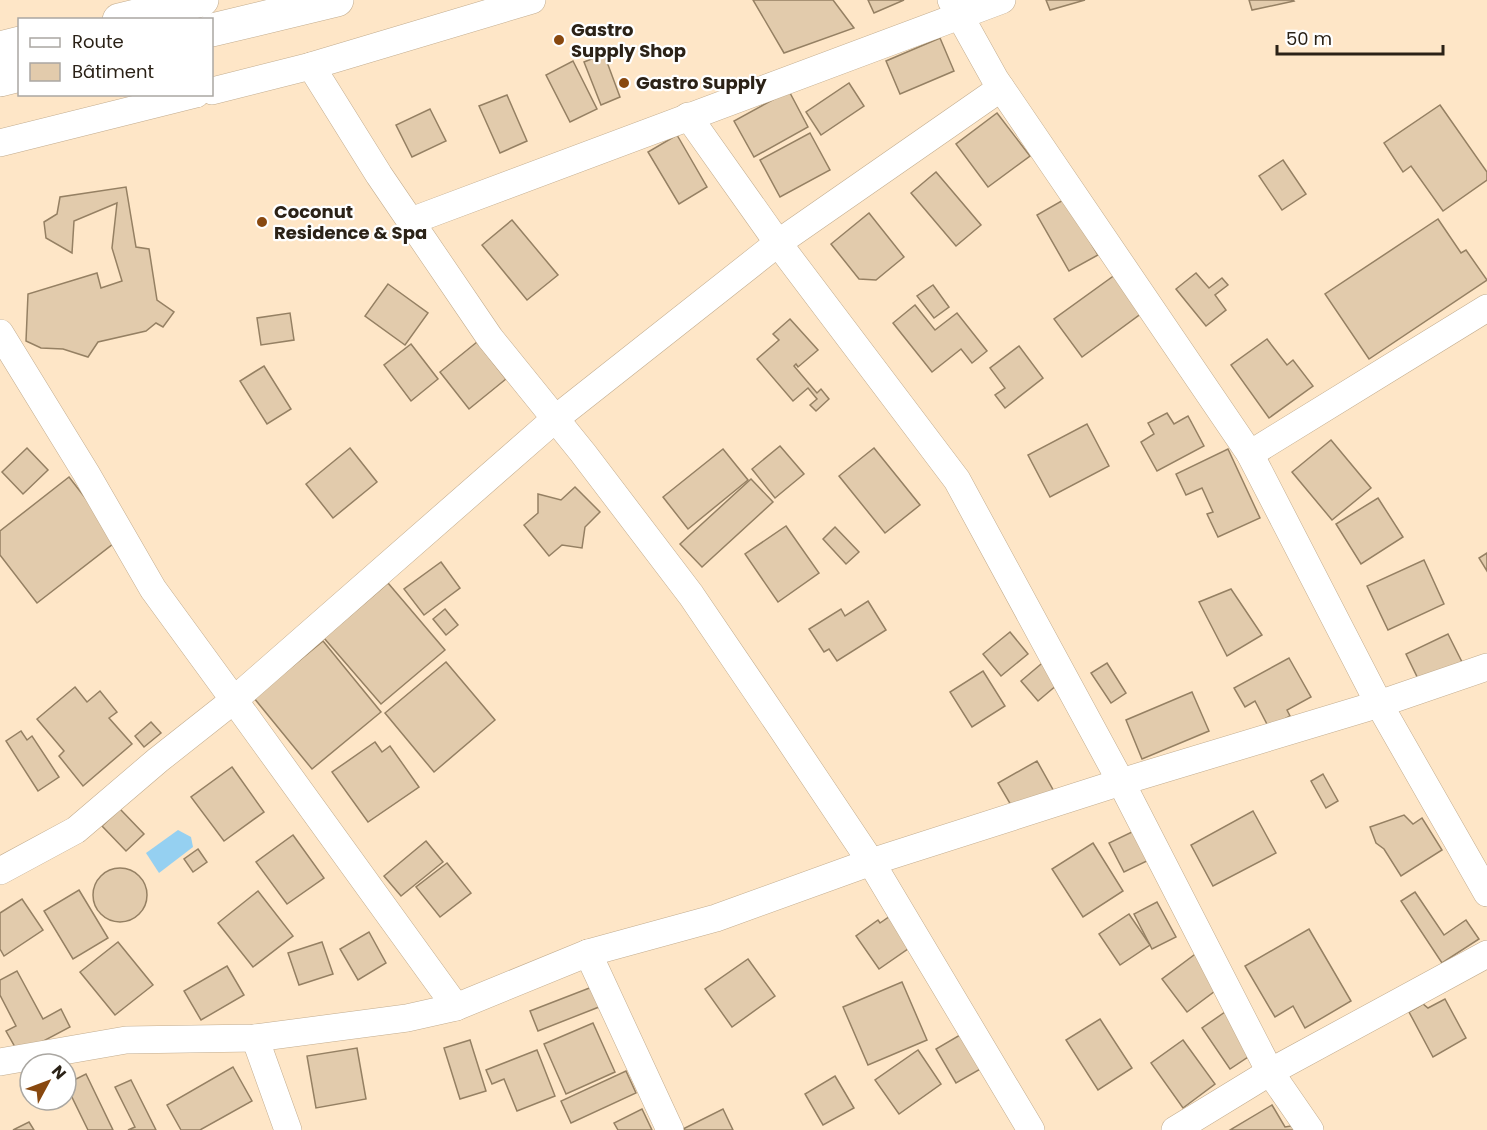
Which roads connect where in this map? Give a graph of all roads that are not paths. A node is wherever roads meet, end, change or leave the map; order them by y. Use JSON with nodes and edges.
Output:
{"nodes":[{"id":1,"x":202,"y":0,"type":"edge"},
{"id":2,"x":337,"y":0,"type":"edge"},
{"id":3,"x":532,"y":0,"type":"edge"},
{"id":4,"x":1002,"y":0,"type":"edge"},
{"id":5,"x":955,"y":8,"type":"edge"},
{"id":6,"x":127,"y":18,"type":"edge"},
{"id":7,"x":213,"y":30,"type":"edge"},
{"id":8,"x":18,"y":44,"type":"edge"},
{"id":9,"x":0,"y":48,"type":"edge"},
{"id":10,"x":312,"y":66,"type":"junction"},
{"id":11,"x":18,"y":76,"type":"edge"},
{"id":12,"x":0,"y":80,"type":"edge"},
{"id":13,"x":1001,"y":88,"type":"junction"},
{"id":14,"x":213,"y":91,"type":"edge"},
{"id":15,"x":188,"y":96,"type":"edge"},
{"id":16,"x":688,"y":116,"type":"junction"},
{"id":17,"x":0,"y":143,"type":"edge"},
{"id":18,"x":411,"y":221,"type":"junction"},
{"id":19,"x":778,"y":243,"type":"junction"},
{"id":20,"x":1487,"y":309,"type":"edge"},
{"id":21,"x":0,"y":333,"type":"edge"},
{"id":22,"x":555,"y":419,"type":"junction"},
{"id":23,"x":1250,"y":454,"type":"junction"},
{"id":24,"x":1487,"y":667,"type":"edge"},
{"id":25,"x":234,"y":700,"type":"junction"},
{"id":26,"x":1379,"y":704,"type":"junction"},
{"id":27,"x":1121,"y":782,"type":"junction"},
{"id":28,"x":871,"y":862,"type":"junction"},
{"id":29,"x":0,"y":871,"type":"edge"},
{"id":30,"x":1487,"y":893,"type":"edge"},
{"id":31,"x":588,"y":953,"type":"junction"},
{"id":32,"x":1487,"y":954,"type":"edge"},
{"id":33,"x":456,"y":1007,"type":"junction"},
{"id":34,"x":255,"y":1038,"type":"junction"},
{"id":35,"x":0,"y":1062,"type":"edge"},
{"id":36,"x":1270,"y":1072,"type":"junction"},
{"id":37,"x":288,"y":1130,"type":"edge"},
{"id":38,"x":669,"y":1130,"type":"edge"},
{"id":39,"x":1030,"y":1130,"type":"edge"},
{"id":40,"x":1175,"y":1130,"type":"edge"},
{"id":41,"x":1310,"y":1130,"type":"edge"}],
"edges":[{"from":1,"to":6,"type":"main road"},
{"from":2,"to":7,"type":"main road"},
{"from":3,"to":10,"type":"street"},
{"from":4,"to":5,"type":"street"},
{"from":5,"to":13,"type":"street"},
{"from":5,"to":16,"type":"street"},
{"from":8,"to":9,"type":"main road"},
{"from":10,"to":14,"type":"street"},
{"from":10,"to":18,"type":"street"},
{"from":11,"to":12,"type":"main road"},
{"from":13,"to":19,"type":"street"},
{"from":13,"to":23,"type":"street"},
{"from":15,"to":17,"type":"street"},
{"from":16,"to":18,"type":"street"},
{"from":16,"to":19,"type":"street"},
{"from":18,"to":22,"type":"street"},
{"from":19,"to":22,"type":"street"},
{"from":19,"to":27,"type":"street"},
{"from":20,"to":23,"type":"street"},
{"from":21,"to":25,"type":"street"},
{"from":22,"to":25,"type":"street"},
{"from":22,"to":28,"type":"street"},
{"from":23,"to":26,"type":"street"},
{"from":24,"to":26,"type":"street"},
{"from":25,"to":29,"type":"street"},
{"from":25,"to":33,"type":"street"},
{"from":26,"to":27,"type":"street"},
{"from":26,"to":30,"type":"street"},
{"from":27,"to":28,"type":"street"},
{"from":27,"to":36,"type":"street"},
{"from":28,"to":31,"type":"street"},
{"from":28,"to":39,"type":"street"},
{"from":31,"to":33,"type":"street"},
{"from":31,"to":38,"type":"street"},
{"from":32,"to":36,"type":"street"},
{"from":33,"to":34,"type":"street"},
{"from":34,"to":35,"type":"street"},
{"from":34,"to":37,"type":"street"},
{"from":36,"to":40,"type":"street"},
{"from":36,"to":41,"type":"street"}]}
